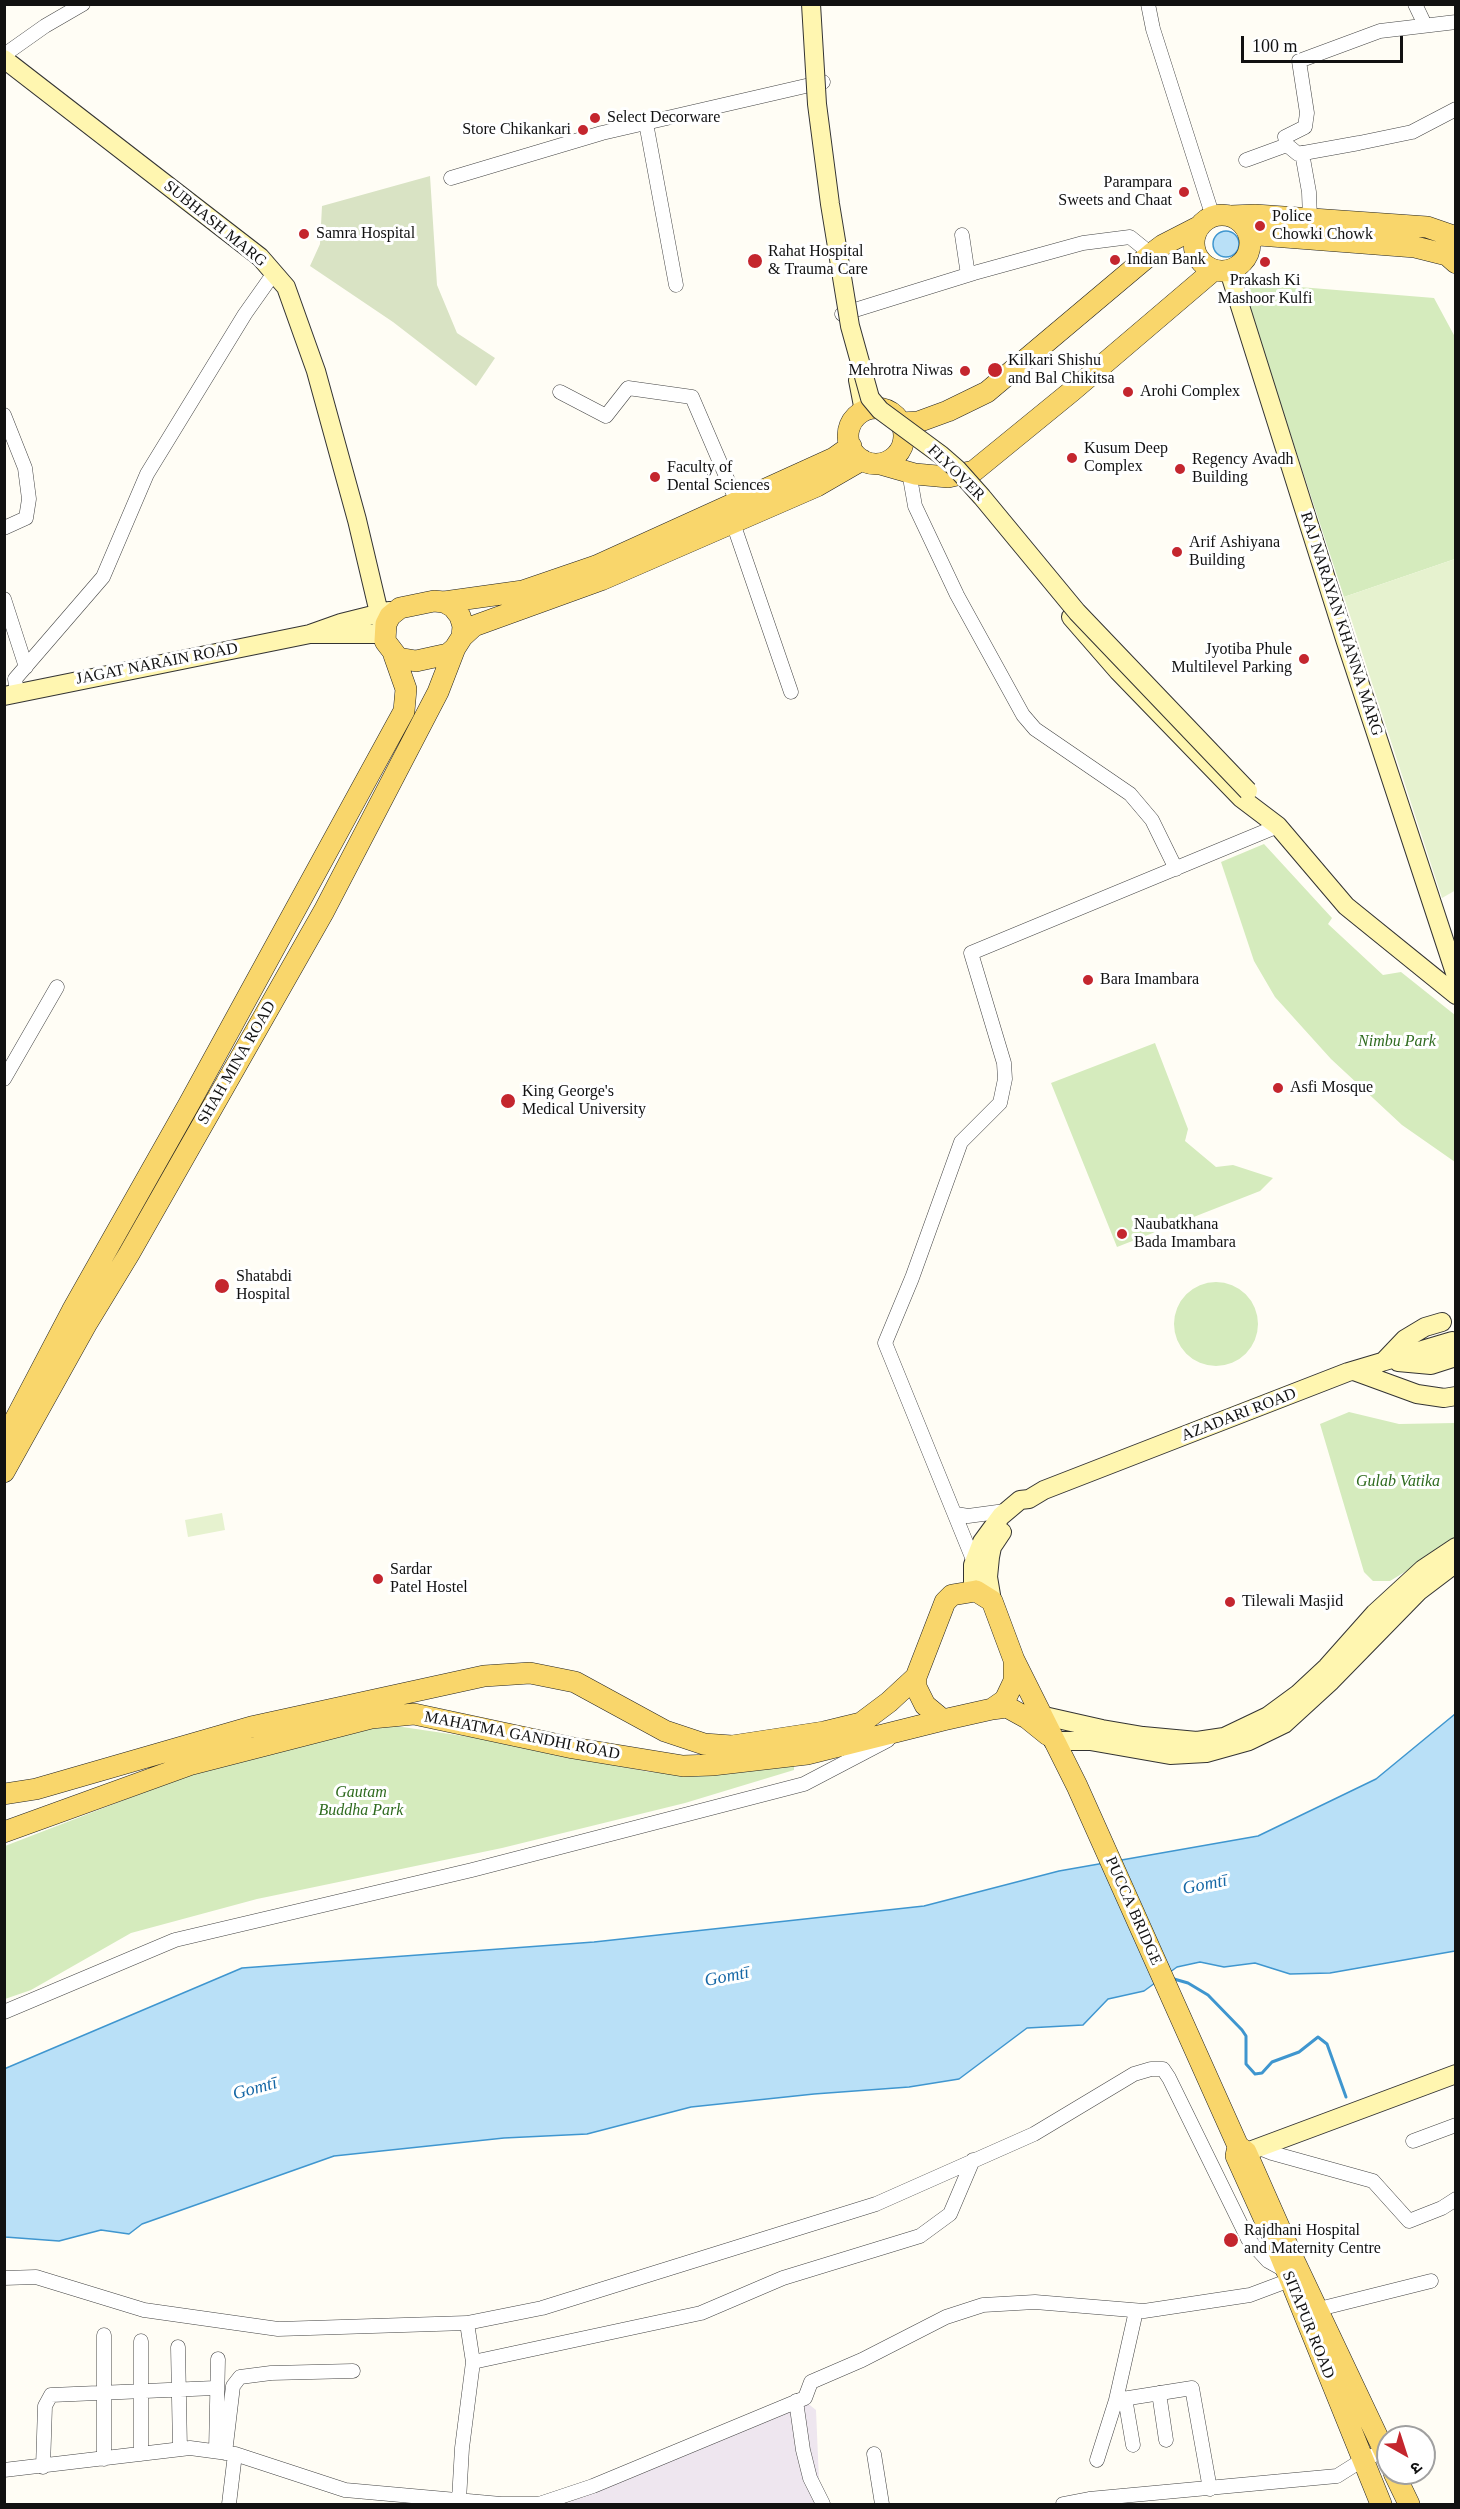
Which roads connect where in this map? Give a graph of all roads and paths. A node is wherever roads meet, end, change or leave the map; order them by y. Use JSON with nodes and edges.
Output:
{"nodes":[{"id":1,"x":83,"y":4,"type":"edge"},
{"id":2,"x":805,"y":4,"type":"edge"},
{"id":3,"x":810,"y":4,"type":"edge"},
{"id":4,"x":818,"y":4,"type":"edge"},
{"id":5,"x":1148,"y":4,"type":"edge"},
{"id":6,"x":1415,"y":4,"type":"edge"},
{"id":7,"x":1455,"y":22,"type":"edge"},
{"id":8,"x":1425,"y":26,"type":"junction"},
{"id":9,"x":4,"y":57,"type":"edge"},
{"id":10,"x":817,"y":84,"type":"junction"},
{"id":11,"x":1455,"y":109,"type":"edge"},
{"id":12,"x":646,"y":123,"type":"junction"},
{"id":13,"x":1287,"y":144,"type":"junction"},
{"id":14,"x":1302,"y":153,"type":"junction"},
{"id":15,"x":1246,"y":160,"type":"dead end"},
{"id":16,"x":451,"y":178,"type":"dead end"},
{"id":17,"x":1310,"y":219,"type":"junction"},
{"id":18,"x":1215,"y":220,"type":"junction"},
{"id":19,"x":962,"y":235,"type":"dead end"},
{"id":20,"x":1455,"y":237,"type":"edge"},
{"id":21,"x":1250,"y":240,"type":"junction"},
{"id":22,"x":1151,"y":254,"type":"junction"},
{"id":23,"x":1455,"y":263,"type":"edge"},
{"id":24,"x":1221,"y":270,"type":"junction"},
{"id":25,"x":274,"y":273,"type":"junction"},
{"id":26,"x":968,"y":275,"type":"junction"},
{"id":27,"x":676,"y":285,"type":"dead end"},
{"id":28,"x":847,"y":312,"type":"junction"},
{"id":29,"x":560,"y":392,"type":"dead end"},
{"id":30,"x":885,"y":409,"type":"junction"},
{"id":31,"x":864,"y":411,"type":"junction"},
{"id":32,"x":4,"y":415,"type":"edge"},
{"id":33,"x":901,"y":423,"type":"junction"},
{"id":34,"x":865,"y":456,"type":"junction"},
{"id":35,"x":974,"y":471,"type":"junction"},
{"id":36,"x":909,"y":472,"type":"junction"},
{"id":37,"x":735,"y":513,"type":"junction"},
{"id":38,"x":357,"y":520,"type":"junction"},
{"id":39,"x":4,"y":528,"type":"edge"},
{"id":40,"x":644,"y":553,"type":"junction"},
{"id":41,"x":4,"y":599,"type":"edge"},
{"id":42,"x":444,"y":602,"type":"junction"},
{"id":43,"x":400,"y":608,"type":"junction"},
{"id":44,"x":382,"y":624,"type":"junction"},
{"id":45,"x":459,"y":643,"type":"junction"},
{"id":46,"x":394,"y":655,"type":"junction"},
{"id":47,"x":26,"y":667,"type":"junction"},
{"id":48,"x":791,"y":692,"type":"dead end"},
{"id":49,"x":11,"y":694,"type":"edge"},
{"id":50,"x":1278,"y":826,"type":"junction"},
{"id":51,"x":339,"y":830,"type":"junction"},
{"id":52,"x":361,"y":841,"type":"junction"},
{"id":53,"x":1176,"y":869,"type":"junction"},
{"id":54,"x":1455,"y":976,"type":"edge"},
{"id":55,"x":57,"y":987,"type":"dead end"},
{"id":56,"x":1455,"y":995,"type":"edge"},
{"id":57,"x":241,"y":1009,"type":"junction"},
{"id":58,"x":262,"y":1019,"type":"junction"},
{"id":59,"x":4,"y":1079,"type":"edge"},
{"id":60,"x":199,"y":1109,"type":"junction"},
{"id":61,"x":116,"y":1256,"type":"junction"},
{"id":62,"x":1442,"y":1322,"type":"dead end"},
{"id":63,"x":1454,"y":1349,"type":"edge"},
{"id":64,"x":1384,"y":1361,"type":"junction"},
{"id":65,"x":1354,"y":1371,"type":"junction"},
{"id":66,"x":1455,"y":1396,"type":"edge"},
{"id":67,"x":4,"y":1441,"type":"edge"},
{"id":68,"x":4,"y":1472,"type":"edge"},
{"id":69,"x":1029,"y":1499,"type":"junction"},
{"id":70,"x":1005,"y":1511,"type":"junction"},
{"id":71,"x":956,"y":1514,"type":"junction"},
{"id":72,"x":1455,"y":1547,"type":"edge"},
{"id":73,"x":974,"y":1562,"type":"junction"},
{"id":74,"x":1455,"y":1563,"type":"edge"},
{"id":75,"x":973,"y":1591,"type":"junction"},
{"id":76,"x":992,"y":1601,"type":"junction"},
{"id":77,"x":1375,"y":1624,"type":"junction"},
{"id":78,"x":1014,"y":1660,"type":"junction"},
{"id":79,"x":916,"y":1677,"type":"junction"},
{"id":80,"x":410,"y":1693,"type":"junction"},
{"id":81,"x":992,"y":1709,"type":"junction"},
{"id":82,"x":414,"y":1714,"type":"junction"},
{"id":83,"x":1040,"y":1715,"type":"junction"},
{"id":84,"x":944,"y":1719,"type":"junction"},
{"id":85,"x":912,"y":1729,"type":"junction"},
{"id":86,"x":665,"y":1731,"type":"junction"},
{"id":87,"x":1052,"y":1739,"type":"junction"},
{"id":88,"x":661,"y":1763,"type":"junction"},
{"id":89,"x":4,"y":1782,"type":"edge"},
{"id":90,"x":36,"y":1789,"type":"junction"},
{"id":91,"x":4,"y":1794,"type":"edge"},
{"id":92,"x":4,"y":1832,"type":"edge"},
{"id":93,"x":4,"y":2012,"type":"edge"},
{"id":94,"x":1190,"y":2036,"type":"joint"},
{"id":95,"x":1455,"y":2074,"type":"edge"},
{"id":96,"x":1455,"y":2127,"type":"edge"},
{"id":97,"x":1413,"y":2141,"type":"dead end"},
{"id":98,"x":1244,"y":2150,"type":"junction"},
{"id":99,"x":974,"y":2160,"type":"junction"},
{"id":100,"x":1455,"y":2199,"type":"edge"},
{"id":101,"x":1288,"y":2276,"type":"junction"},
{"id":102,"x":4,"y":2278,"type":"edge"},
{"id":103,"x":1431,"y":2281,"type":"dead end"},
{"id":104,"x":1319,"y":2309,"type":"junction"},
{"id":105,"x":1136,"y":2311,"type":"junction"},
{"id":106,"x":467,"y":2323,"type":"junction"},
{"id":107,"x":104,"y":2335,"type":"dead end"},
{"id":108,"x":141,"y":2341,"type":"dead end"},
{"id":109,"x":178,"y":2348,"type":"dead end"},
{"id":110,"x":218,"y":2359,"type":"dead end"},
{"id":111,"x":473,"y":2362,"type":"junction"},
{"id":112,"x":353,"y":2371,"type":"dead end"},
{"id":113,"x":215,"y":2388,"type":"junction"},
{"id":114,"x":178,"y":2390,"type":"junction"},
{"id":115,"x":140,"y":2392,"type":"junction"},
{"id":116,"x":104,"y":2393,"type":"junction"},
{"id":117,"x":1159,"y":2393,"type":"junction"},
{"id":118,"x":1120,"y":2399,"type":"junction"},
{"id":119,"x":796,"y":2401,"type":"junction"},
{"id":120,"x":1376,"y":2433,"type":"edge"},
{"id":121,"x":1166,"y":2440,"type":"dead end"},
{"id":122,"x":1133,"y":2445,"type":"dead end"},
{"id":123,"x":180,"y":2449,"type":"junction"},
{"id":124,"x":225,"y":2452,"type":"junction"},
{"id":125,"x":141,"y":2454,"type":"junction"},
{"id":126,"x":874,"y":2454,"type":"dead end"},
{"id":127,"x":1376,"y":2457,"type":"edge"},
{"id":128,"x":104,"y":2459,"type":"junction"},
{"id":129,"x":1364,"y":2459,"type":"junction"},
{"id":130,"x":1097,"y":2460,"type":"dead end"},
{"id":131,"x":44,"y":2467,"type":"junction"},
{"id":132,"x":4,"y":2470,"type":"edge"},
{"id":133,"x":1400,"y":2485,"type":"edge"},
{"id":134,"x":1210,"y":2489,"type":"junction"},
{"id":135,"x":467,"y":2502,"type":"edge"},
{"id":136,"x":229,"y":2505,"type":"edge"},
{"id":137,"x":823,"y":2505,"type":"edge"},
{"id":138,"x":882,"y":2505,"type":"edge"},
{"id":139,"x":1063,"y":2505,"type":"edge"},
{"id":140,"x":1382,"y":2505,"type":"edge"},
{"id":141,"x":1409,"y":2505,"type":"edge"}],
"edges":[{"from":1,"to":9,"type":"street"},
{"from":2,"to":10,"type":"main road"},
{"from":3,"to":50,"type":"main road","name":"FLYOVER","bridge":true},
{"from":4,"to":10,"type":"main road"},
{"from":5,"to":18,"type":"street"},
{"from":6,"to":8,"type":"street"},
{"from":7,"to":8,"type":"street"},
{"from":8,"to":13,"type":"street"},
{"from":9,"to":25,"type":"main road","name":"SUBHASH MARG"},
{"from":10,"to":12,"type":"street"},
{"from":10,"to":28,"type":"main road"},
{"from":11,"to":14,"type":"street"},
{"from":12,"to":16,"type":"street"},
{"from":12,"to":27,"type":"street"},
{"from":13,"to":14,"type":"street"},
{"from":13,"to":15,"type":"street"},
{"from":14,"to":17,"type":"street"},
{"from":17,"to":18,"type":"main road"},
{"from":17,"to":20,"type":"main road"},
{"from":18,"to":21,"type":"main road"},
{"from":18,"to":22,"type":"main road"},
{"from":18,"to":24,"type":"main road"},
{"from":19,"to":26,"type":"street"},
{"from":21,"to":23,"type":"main road"},
{"from":21,"to":24,"type":"main road"},
{"from":22,"to":26,"type":"street"},
{"from":22,"to":33,"type":"main road"},
{"from":24,"to":35,"type":"main road"},
{"from":24,"to":54,"type":"main road","name":"RAJ NARAYAN KHANNA MARG"},
{"from":25,"to":38,"type":"main road","name":"SUBHASH MARG"},
{"from":25,"to":47,"type":"street"},
{"from":26,"to":28,"type":"street"},
{"from":28,"to":30,"type":"main road"},
{"from":28,"to":31,"type":"main road"},
{"from":29,"to":37,"type":"street"},
{"from":30,"to":31,"type":"main road"},
{"from":30,"to":33,"type":"main road"},
{"from":31,"to":34,"type":"main road"},
{"from":32,"to":39,"type":"street"},
{"from":33,"to":34,"type":"main road"},
{"from":34,"to":36,"type":"main road"},
{"from":34,"to":37,"type":"main road"},
{"from":35,"to":36,"type":"main road"},
{"from":35,"to":50,"type":"main road"},
{"from":36,"to":53,"type":"street"},
{"from":37,"to":40,"type":"main road"},
{"from":37,"to":48,"type":"street"},
{"from":38,"to":43,"type":"main road","name":"SUBHASH MARG"},
{"from":38,"to":44,"type":"main road","name":"SUBHASH MARG"},
{"from":40,"to":42,"type":"main road"},
{"from":40,"to":45,"type":"main road"},
{"from":41,"to":47,"type":"street"},
{"from":42,"to":43,"type":"main road"},
{"from":42,"to":45,"type":"main road"},
{"from":43,"to":44,"type":"main road"},
{"from":44,"to":46,"type":"main road"},
{"from":44,"to":49,"type":"main road","name":"JAGAT NARAIN ROAD"},
{"from":45,"to":46,"type":"main road"},
{"from":45,"to":52,"type":"main road","name":"SHAH MINA ROAD"},
{"from":46,"to":51,"type":"main road","name":"SHAH MINA ROAD"},
{"from":47,"to":49,"type":"street"},
{"from":50,"to":53,"type":"street"},
{"from":50,"to":56,"type":"main road"},
{"from":51,"to":52,"type":"main road"},
{"from":51,"to":57,"type":"main road","name":"SHAH MINA ROAD"},
{"from":52,"to":58,"type":"main road","name":"SHAH MINA ROAD"},
{"from":53,"to":71,"type":"street"},
{"from":55,"to":59,"type":"street"},
{"from":57,"to":58,"type":"main road"},
{"from":57,"to":60,"type":"main road","name":"SHAH MINA ROAD"},
{"from":58,"to":60,"type":"main road","name":"SHAH MINA ROAD"},
{"from":60,"to":61,"type":"main road","name":"SHAH MINA ROAD"},
{"from":61,"to":67,"type":"main road","name":"SHAH MINA ROAD"},
{"from":61,"to":68,"type":"main road","name":"SHAH MINA ROAD"},
{"from":62,"to":64,"type":"main road","name":"AZADARI ROAD"},
{"from":63,"to":64,"type":"main road"},
{"from":64,"to":65,"type":"main road","name":"AZADARI ROAD"},
{"from":65,"to":66,"type":"main road"},
{"from":65,"to":69,"type":"main road","name":"AZADARI ROAD"},
{"from":69,"to":70,"type":"main road","name":"AZADARI ROAD"},
{"from":69,"to":76,"type":"main road"},
{"from":70,"to":71,"type":"street"},
{"from":70,"to":73,"type":"main road"},
{"from":71,"to":73,"type":"street"},
{"from":72,"to":77,"type":"main road"},
{"from":73,"to":75,"type":"main road"},
{"from":74,"to":77,"type":"main road"},
{"from":75,"to":76,"type":"main road"},
{"from":75,"to":79,"type":"main road"},
{"from":76,"to":78,"type":"main road"},
{"from":77,"to":83,"type":"main road"},
{"from":77,"to":87,"type":"main road"},
{"from":78,"to":81,"type":"main road"},
{"from":78,"to":83,"type":"main road"},
{"from":79,"to":84,"type":"main road"},
{"from":79,"to":86,"type":"main road","name":"MAHATMA GANDHI ROAD"},
{"from":80,"to":82,"type":"main road"},
{"from":80,"to":86,"type":"main road","name":"MAHATMA GANDHI ROAD"},
{"from":80,"to":90,"type":"main road","name":"MAHATMA GANDHI ROAD"},
{"from":81,"to":84,"type":"main road"},
{"from":81,"to":87,"type":"main road"},
{"from":82,"to":88,"type":"main road","name":"MAHATMA GANDHI ROAD"},
{"from":82,"to":92,"type":"main road","name":"MAHATMA GANDHI ROAD"},
{"from":83,"to":87,"type":"main road"},
{"from":84,"to":85,"type":"main road","name":"MAHATMA GANDHI ROAD"},
{"from":85,"to":88,"type":"main road","name":"MAHATMA GANDHI ROAD"},
{"from":85,"to":93,"type":"street"},
{"from":86,"to":88,"type":"main road"},
{"from":87,"to":94,"type":"main road","name":"PUCCA BRIDGE"},
{"from":89,"to":90,"type":"main road"},
{"from":90,"to":91,"type":"main road","name":"MAHATMA GANDHI ROAD"},
{"from":94,"to":98,"type":"main road","name":"SITAPUR ROAD"},
{"from":95,"to":98,"type":"main road"},
{"from":96,"to":97,"type":"street"},
{"from":98,"to":100,"type":"street"},
{"from":98,"to":101,"type":"main road","name":"SITAPUR ROAD"},
{"from":98,"to":104,"type":"main road","name":"SITAPUR ROAD"},
{"from":99,"to":101,"type":"street"},
{"from":99,"to":106,"type":"street"},
{"from":99,"to":111,"type":"street"},
{"from":101,"to":105,"type":"street"},
{"from":101,"to":129,"type":"main road","name":"SITAPUR ROAD"},
{"from":102,"to":106,"type":"street"},
{"from":103,"to":104,"type":"street"},
{"from":104,"to":120,"type":"main road","name":"SITAPUR ROAD"},
{"from":105,"to":118,"type":"street"},
{"from":105,"to":119,"type":"street"},
{"from":106,"to":111,"type":"street"},
{"from":107,"to":116,"type":"street"},
{"from":108,"to":115,"type":"street"},
{"from":109,"to":114,"type":"street"},
{"from":110,"to":113,"type":"street"},
{"from":111,"to":135,"type":"street"},
{"from":112,"to":124,"type":"street"},
{"from":113,"to":114,"type":"street"},
{"from":113,"to":124,"type":"street"},
{"from":114,"to":115,"type":"street"},
{"from":114,"to":123,"type":"street"},
{"from":115,"to":116,"type":"street"},
{"from":115,"to":125,"type":"street"},
{"from":116,"to":128,"type":"street"},
{"from":116,"to":131,"type":"street"},
{"from":117,"to":118,"type":"street"},
{"from":117,"to":121,"type":"street"},
{"from":117,"to":134,"type":"street"},
{"from":118,"to":122,"type":"street"},
{"from":118,"to":130,"type":"street"},
{"from":119,"to":135,"type":"street"},
{"from":119,"to":137,"type":"street"},
{"from":123,"to":124,"type":"street"},
{"from":123,"to":125,"type":"street"},
{"from":124,"to":135,"type":"street"},
{"from":124,"to":136,"type":"street"},
{"from":125,"to":128,"type":"street"},
{"from":126,"to":138,"type":"street"},
{"from":127,"to":129,"type":"street"},
{"from":128,"to":131,"type":"street"},
{"from":129,"to":134,"type":"street"},
{"from":129,"to":140,"type":"main road","name":"SITAPUR ROAD"},
{"from":131,"to":132,"type":"street"},
{"from":133,"to":141,"type":"main road"},
{"from":134,"to":139,"type":"street"}]}
